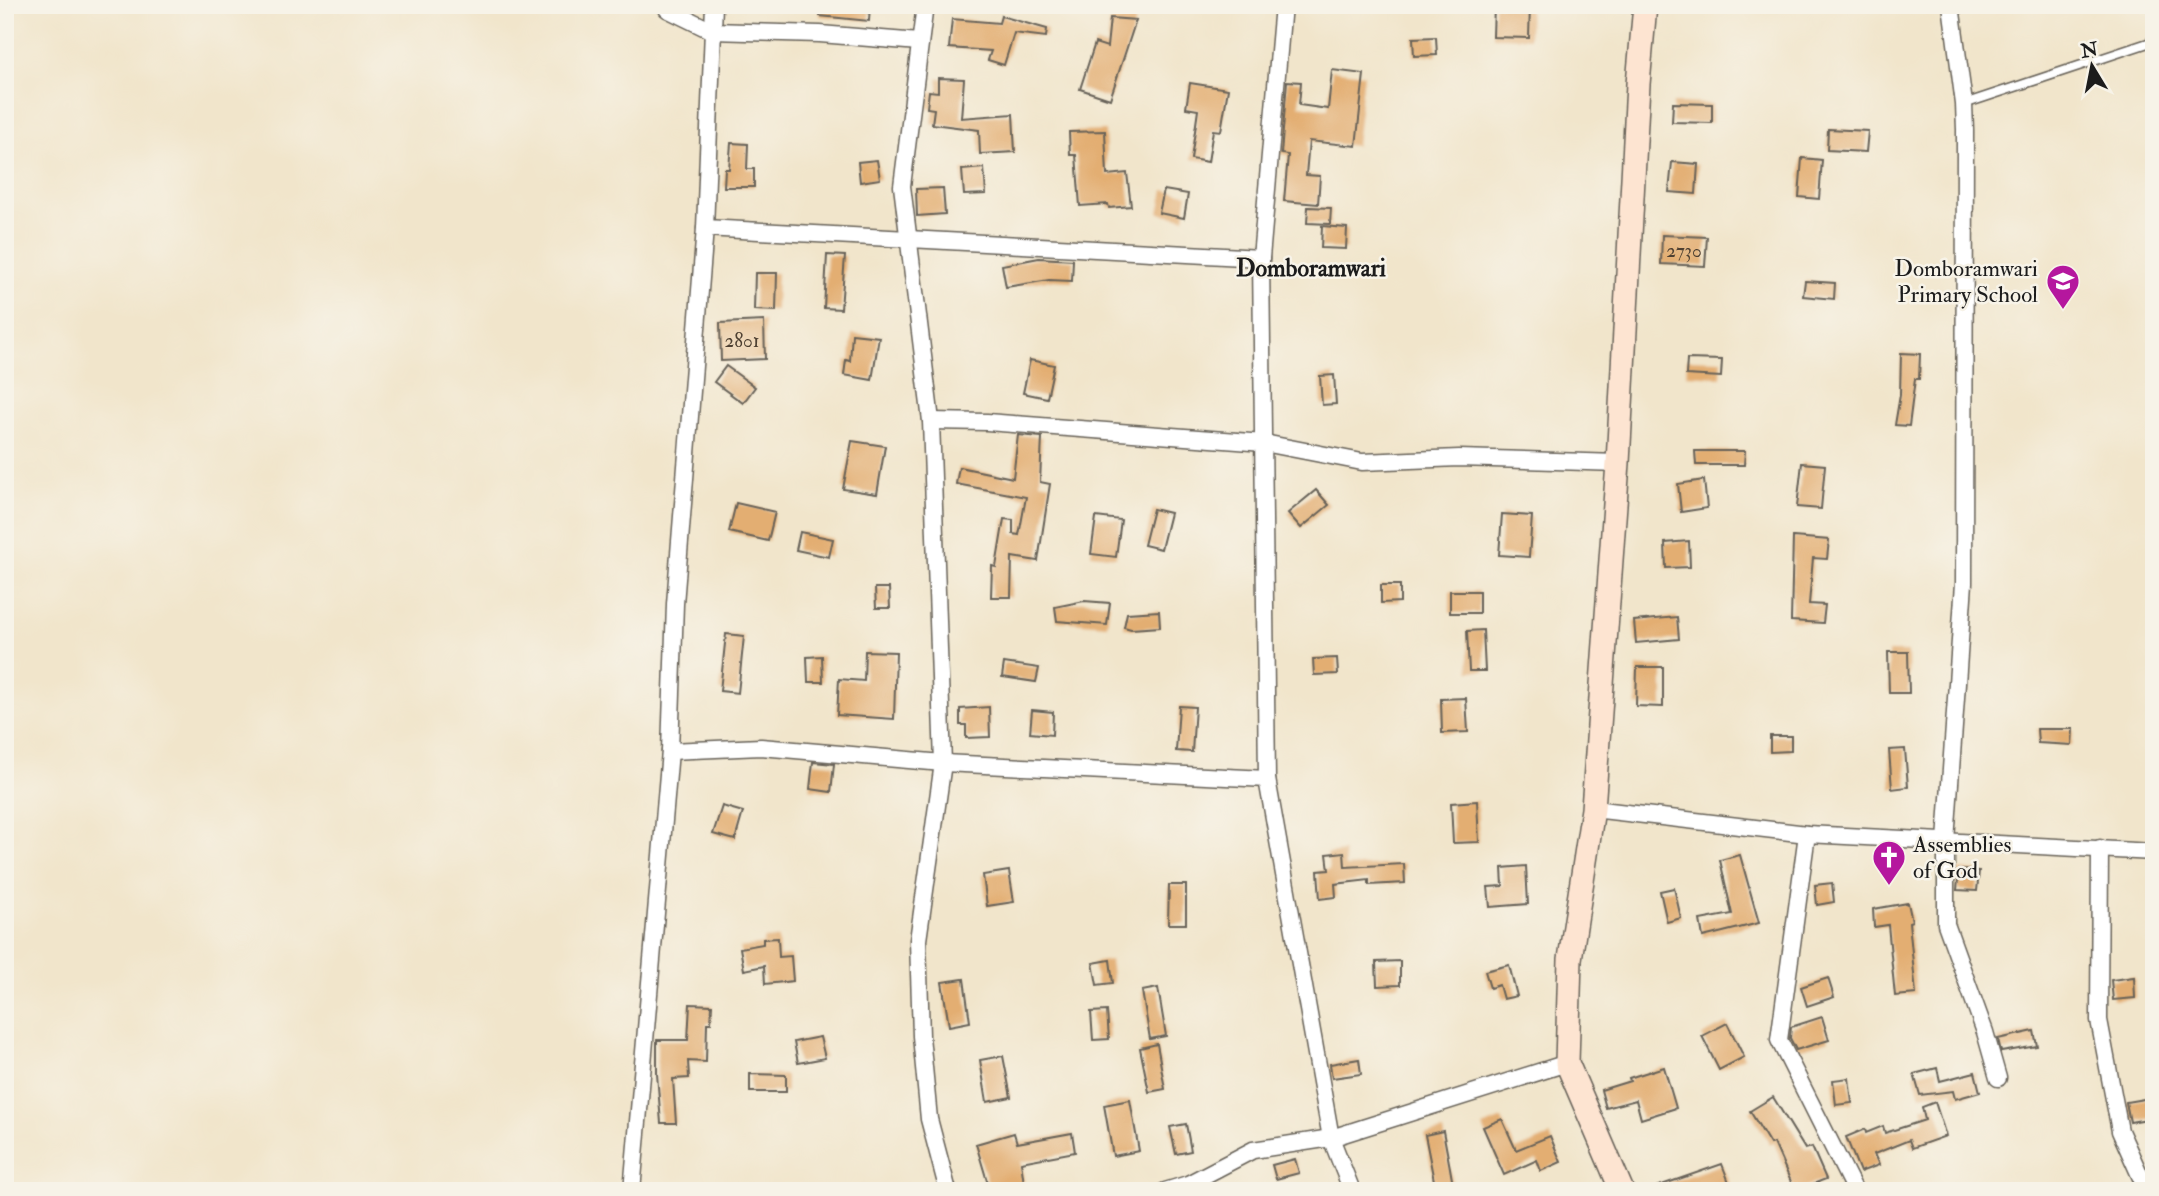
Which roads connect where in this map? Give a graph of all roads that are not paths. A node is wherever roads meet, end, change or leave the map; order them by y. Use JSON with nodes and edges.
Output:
{"nodes":[{"id":1,"x":713,"y":5,"type":"edge"},
{"id":2,"x":925,"y":5,"type":"edge"},
{"id":3,"x":1283,"y":5,"type":"edge"},
{"id":4,"x":1645,"y":5,"type":"edge"},
{"id":5,"x":1951,"y":5,"type":"edge"},
{"id":6,"x":667,"y":9,"type":"dead end"},
{"id":7,"x":712,"y":31,"type":"junction"},
{"id":8,"x":2154,"y":41,"type":"edge"},
{"id":9,"x":919,"y":42,"type":"junction"},
{"id":10,"x":1964,"y":104,"type":"junction"},
{"id":11,"x":705,"y":229,"type":"junction"},
{"id":12,"x":908,"y":238,"type":"junction"},
{"id":13,"x":1261,"y":258,"type":"junction"},
{"id":14,"x":931,"y":421,"type":"junction"},
{"id":15,"x":1264,"y":443,"type":"junction"},
{"id":16,"x":1618,"y":463,"type":"junction"},
{"id":17,"x":670,"y":751,"type":"junction"},
{"id":18,"x":943,"y":763,"type":"junction"},
{"id":19,"x":1267,"y":779,"type":"junction"},
{"id":20,"x":1593,"y":809,"type":"junction"},
{"id":21,"x":1807,"y":834,"type":"junction"},
{"id":22,"x":1946,"y":841,"type":"junction"},
{"id":23,"x":2100,"y":848,"type":"junction"},
{"id":24,"x":2154,"y":852,"type":"edge"},
{"id":25,"x":1567,"y":1063,"type":"junction"},
{"id":26,"x":1998,"y":1078,"type":"dead end"},
{"id":27,"x":1331,"y":1138,"type":"junction"},
{"id":28,"x":1189,"y":1187,"type":"edge"},
{"id":29,"x":632,"y":1191,"type":"edge"},
{"id":30,"x":948,"y":1191,"type":"edge"},
{"id":31,"x":1166,"y":1191,"type":"edge"},
{"id":32,"x":1352,"y":1191,"type":"edge"},
{"id":33,"x":1622,"y":1191,"type":"edge"},
{"id":34,"x":1855,"y":1191,"type":"edge"},
{"id":35,"x":2147,"y":1191,"type":"edge"}],
"edges":[{"from":1,"to":7,"type":"street"},
{"from":2,"to":9,"type":"street"},
{"from":3,"to":13,"type":"street"},
{"from":4,"to":16,"type":"street"},
{"from":5,"to":10,"type":"street"},
{"from":6,"to":7,"type":"street"},
{"from":7,"to":9,"type":"street"},
{"from":7,"to":11,"type":"street"},
{"from":8,"to":10,"type":"lane"},
{"from":9,"to":12,"type":"street"},
{"from":10,"to":22,"type":"street"},
{"from":11,"to":12,"type":"street"},
{"from":11,"to":17,"type":"street"},
{"from":12,"to":13,"type":"street"},
{"from":12,"to":14,"type":"street"},
{"from":13,"to":15,"type":"street"},
{"from":14,"to":15,"type":"street"},
{"from":14,"to":18,"type":"street"},
{"from":15,"to":16,"type":"street"},
{"from":15,"to":19,"type":"street"},
{"from":16,"to":20,"type":"street"},
{"from":17,"to":18,"type":"street"},
{"from":17,"to":29,"type":"street"},
{"from":18,"to":19,"type":"street"},
{"from":18,"to":30,"type":"street"},
{"from":19,"to":27,"type":"street"},
{"from":20,"to":21,"type":"street"},
{"from":20,"to":25,"type":"street"},
{"from":21,"to":22,"type":"street"},
{"from":21,"to":34,"type":"street"},
{"from":22,"to":23,"type":"street"},
{"from":22,"to":26,"type":"street"},
{"from":23,"to":24,"type":"street"},
{"from":23,"to":35,"type":"street"},
{"from":25,"to":27,"type":"street"},
{"from":25,"to":33,"type":"street"},
{"from":27,"to":28,"type":"street"},
{"from":27,"to":32,"type":"street"},
{"from":28,"to":31,"type":"street"}]}
